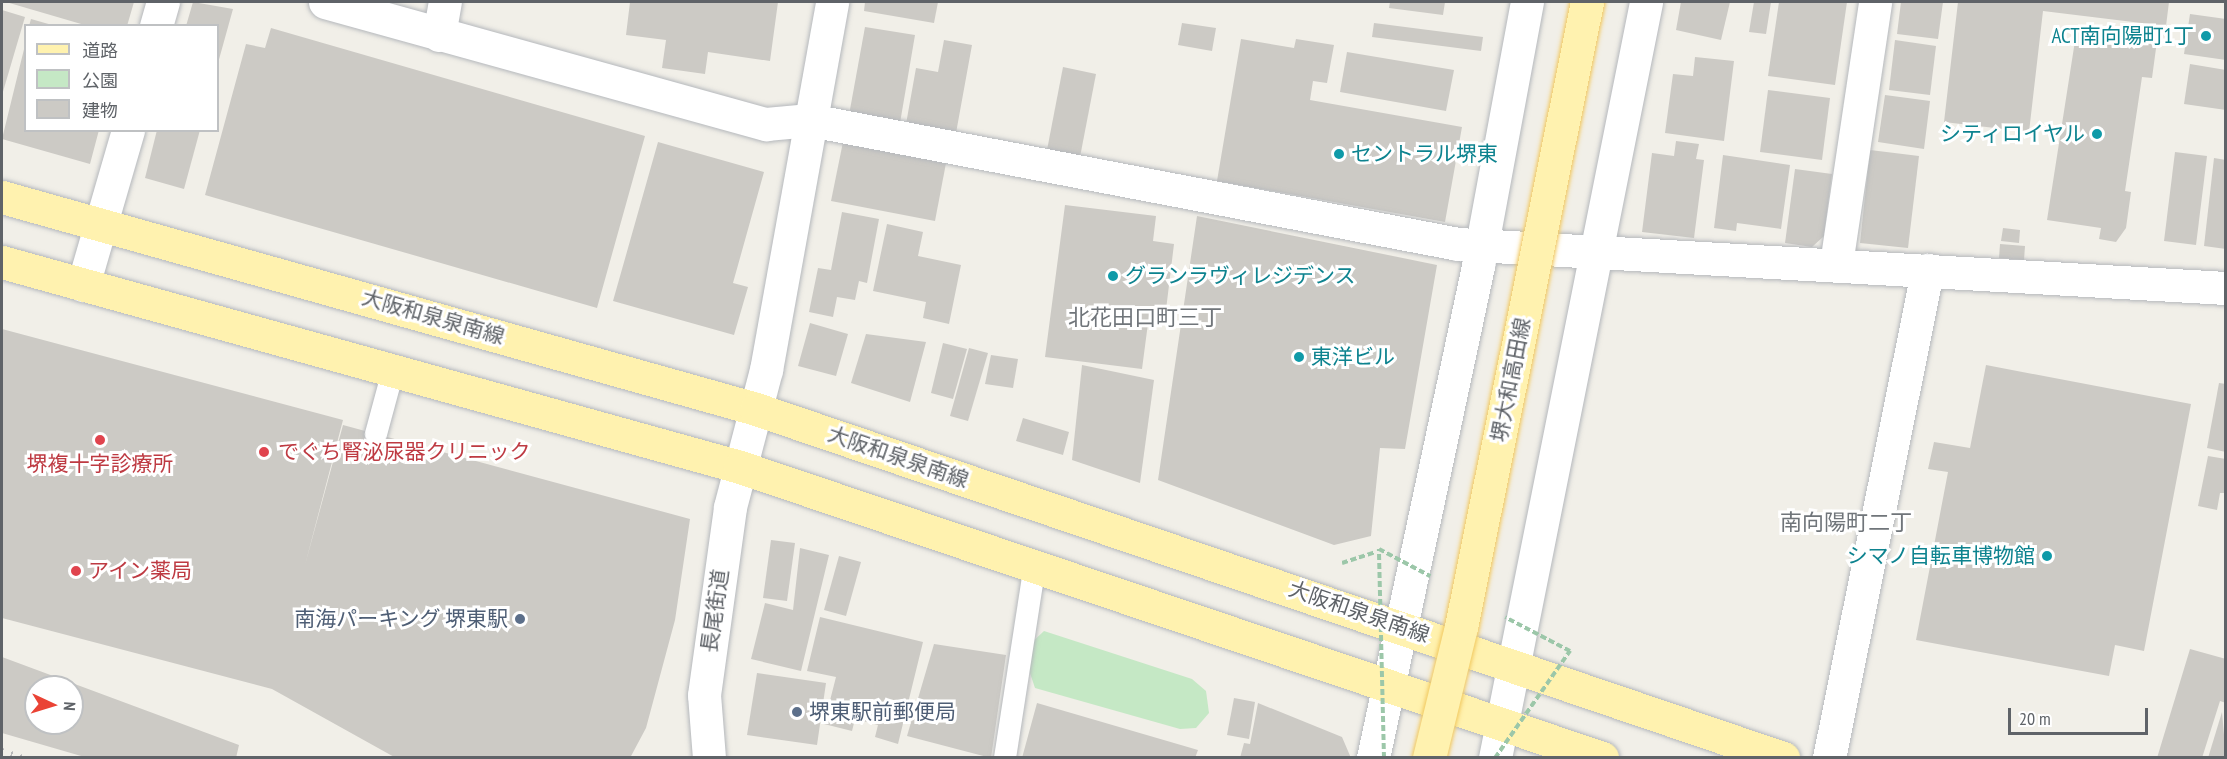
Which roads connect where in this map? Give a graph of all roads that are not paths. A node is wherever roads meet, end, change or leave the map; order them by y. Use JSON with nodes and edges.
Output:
{"nodes":[{"id":1,"x":163,"y":2,"type":"edge"},
{"id":2,"x":325,"y":2,"type":"edge"},
{"id":3,"x":445,"y":2,"type":"edge"},
{"id":4,"x":832,"y":2,"type":"edge"},
{"id":5,"x":1527,"y":2,"type":"edge"},
{"id":6,"x":1587,"y":2,"type":"edge"},
{"id":7,"x":1646,"y":2,"type":"edge"},
{"id":8,"x":1875,"y":2,"type":"edge"},
{"id":9,"x":157,"y":24,"type":"edge"},
{"id":10,"x":439,"y":35,"type":"junction"},
{"id":11,"x":810,"y":120,"type":"junction"},
{"id":12,"x":127,"y":132,"type":"edge"},
{"id":13,"x":2,"y":198,"type":"edge"},
{"id":14,"x":103,"y":224,"type":"junction"},
{"id":15,"x":1482,"y":245,"type":"junction"},
{"id":16,"x":1597,"y":251,"type":"junction"},
{"id":17,"x":2,"y":262,"type":"edge"},
{"id":18,"x":1836,"y":264,"type":"junction"},
{"id":19,"x":1927,"y":270,"type":"junction"},
{"id":20,"x":83,"y":285,"type":"junction"},
{"id":21,"x":2226,"y":288,"type":"edge"},
{"id":22,"x":393,"y":371,"type":"junction"},
{"id":23,"x":756,"y":409,"type":"junction"},
{"id":24,"x":376,"y":434,"type":"dead end"},
{"id":25,"x":740,"y":466,"type":"junction"},
{"id":26,"x":1034,"y":570,"type":"junction"},
{"id":27,"x":1404,"y":627,"type":"junction"},
{"id":28,"x":1513,"y":664,"type":"junction"},
{"id":29,"x":1390,"y":687,"type":"junction"},
{"id":30,"x":1502,"y":722,"type":"junction"},
{"id":31,"x":710,"y":758,"type":"edge"},
{"id":32,"x":1005,"y":758,"type":"edge"},
{"id":33,"x":1372,"y":758,"type":"edge"},
{"id":34,"x":1429,"y":758,"type":"edge"},
{"id":35,"x":1495,"y":758,"type":"edge"},
{"id":36,"x":1602,"y":758,"type":"edge"},
{"id":37,"x":1782,"y":758,"type":"edge"},
{"id":38,"x":1829,"y":758,"type":"edge"}],
"edges":[{"from":1,"to":9,"type":"street"},
{"from":2,"to":10,"type":"street"},
{"from":3,"to":10,"type":"street"},
{"from":4,"to":11,"type":"street","name":"長尾街道"},
{"from":5,"to":15,"type":"street"},
{"from":6,"to":34,"type":"main road","name":"堺大和高田線","bridge":true},
{"from":7,"to":16,"type":"street"},
{"from":8,"to":18,"type":"street"},
{"from":10,"to":11,"type":"street"},
{"from":11,"to":15,"type":"street"},
{"from":11,"to":23,"type":"street","name":"長尾街道"},
{"from":12,"to":14,"type":"street"},
{"from":13,"to":14,"type":"main road","name":"大阪和泉泉南線"},
{"from":14,"to":20,"type":"street"},
{"from":14,"to":23,"type":"main road","name":"大阪和泉泉南線"},
{"from":15,"to":16,"type":"street"},
{"from":15,"to":27,"type":"street"},
{"from":16,"to":18,"type":"street"},
{"from":16,"to":28,"type":"street"},
{"from":17,"to":20,"type":"main road"},
{"from":18,"to":19,"type":"street"},
{"from":19,"to":21,"type":"street"},
{"from":19,"to":38,"type":"street"},
{"from":20,"to":22,"type":"main road"},
{"from":22,"to":24,"type":"lane"},
{"from":22,"to":25,"type":"main road"},
{"from":23,"to":25,"type":"street","name":"長尾街道"},
{"from":23,"to":27,"type":"main road","name":"大阪和泉泉南線"},
{"from":25,"to":26,"type":"main road"},
{"from":25,"to":31,"type":"street","name":"長尾街道"},
{"from":26,"to":29,"type":"main road"},
{"from":26,"to":32,"type":"lane"},
{"from":27,"to":28,"type":"main road","name":"大阪和泉泉南線"},
{"from":27,"to":29,"type":"street"},
{"from":28,"to":30,"type":"street"},
{"from":28,"to":37,"type":"main road","name":"大阪和泉泉南線"},
{"from":29,"to":30,"type":"main road"},
{"from":29,"to":33,"type":"street"},
{"from":30,"to":35,"type":"street"},
{"from":30,"to":36,"type":"main road"}]}
